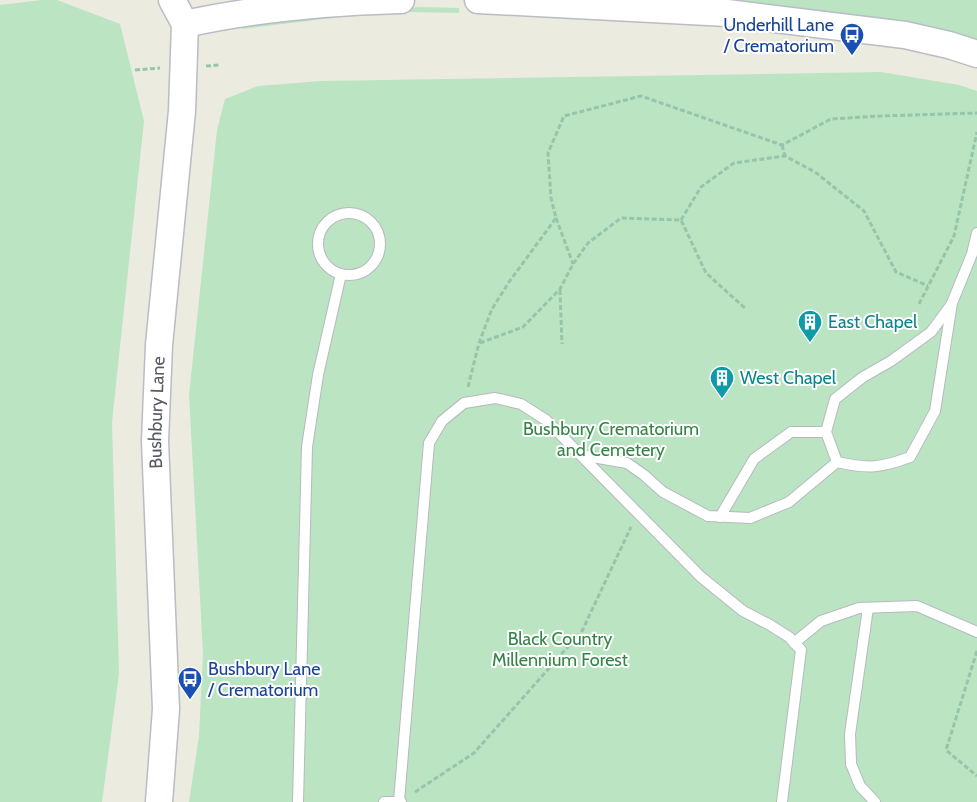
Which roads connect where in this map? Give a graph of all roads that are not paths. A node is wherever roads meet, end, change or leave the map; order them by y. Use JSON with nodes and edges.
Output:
{"nodes":[{"id":1,"x":172,"y":0,"type":"edge"},
{"id":2,"x":401,"y":0,"type":"edge"},
{"id":3,"x":478,"y":0,"type":"edge"},
{"id":4,"x":332,"y":2,"type":"edge"},
{"id":5,"x":609,"y":4,"type":"edge"},
{"id":6,"x":184,"y":24,"type":"junction"},
{"id":7,"x":977,"y":54,"type":"edge"},
{"id":8,"x":977,"y":233,"type":"edge"},
{"id":9,"x":341,"y":274,"type":"junction"},
{"id":10,"x":952,"y":303,"type":"junction"},
{"id":11,"x":826,"y":432,"type":"junction"},
{"id":12,"x":582,"y":456,"type":"junction"},
{"id":13,"x":837,"y":462,"type":"junction"},
{"id":14,"x":720,"y":517,"type":"junction"},
{"id":15,"x":868,"y":608,"type":"junction"},
{"id":16,"x":977,"y":632,"type":"edge"},
{"id":17,"x":794,"y":643,"type":"junction"},
{"id":18,"x":159,"y":802,"type":"edge"},
{"id":19,"x":298,"y":802,"type":"edge"},
{"id":20,"x":384,"y":802,"type":"edge"},
{"id":21,"x":400,"y":802,"type":"edge"},
{"id":22,"x":782,"y":802,"type":"edge"},
{"id":23,"x":875,"y":802,"type":"edge"}],
"edges":[{"from":1,"to":6,"type":"street"},
{"from":2,"to":4,"type":"street"},
{"from":3,"to":5,"type":"street"},
{"from":4,"to":6,"type":"street"},
{"from":5,"to":7,"type":"street"},
{"from":6,"to":18,"type":"street","name":"Bushbury Lane"},
{"from":8,"to":10,"type":"lane"},
{"from":9,"to":9,"type":"lane"},
{"from":9,"to":19,"type":"lane"},
{"from":10,"to":11,"type":"lane"},
{"from":10,"to":13,"type":"lane"},
{"from":11,"to":13,"type":"lane"},
{"from":11,"to":14,"type":"lane"},
{"from":12,"to":14,"type":"lane"},
{"from":12,"to":17,"type":"lane"},
{"from":12,"to":21,"type":"lane"},
{"from":13,"to":14,"type":"lane"},
{"from":15,"to":16,"type":"lane"},
{"from":15,"to":17,"type":"lane"},
{"from":15,"to":23,"type":"lane"},
{"from":17,"to":22,"type":"lane"},
{"from":20,"to":21,"type":"lane"}]}
